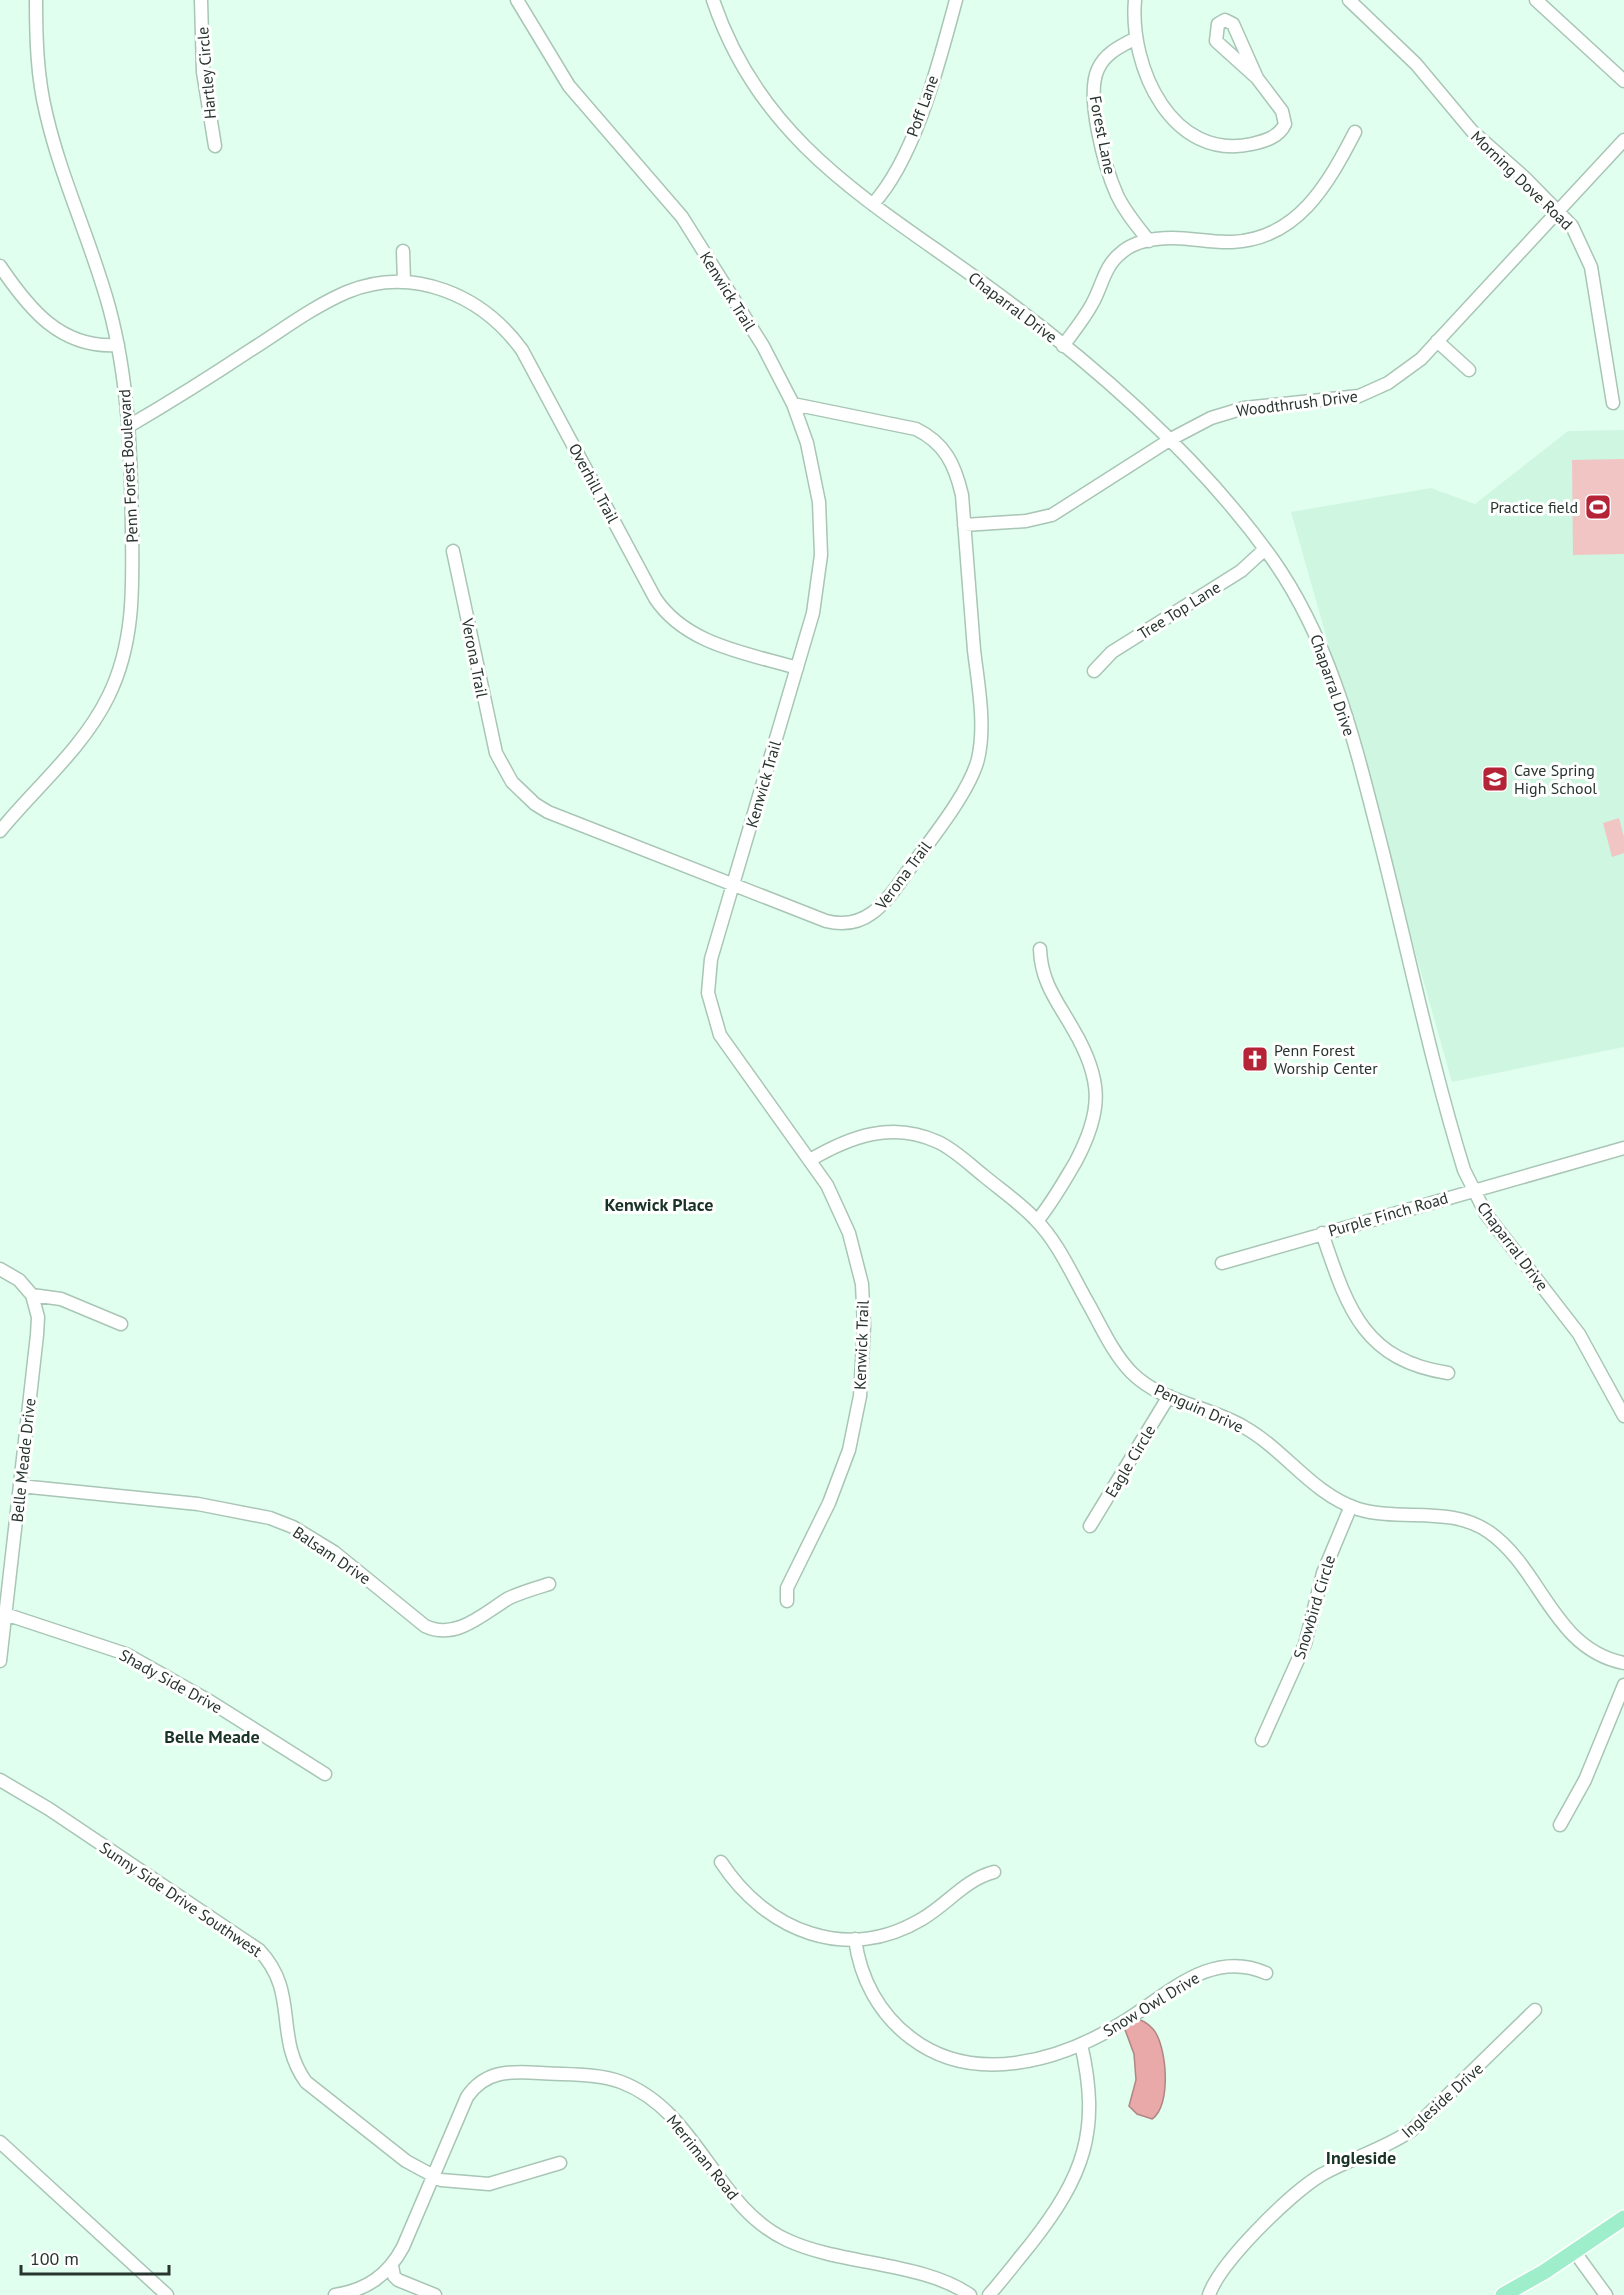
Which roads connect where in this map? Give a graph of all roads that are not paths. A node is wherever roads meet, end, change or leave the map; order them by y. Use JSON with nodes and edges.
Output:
{"nodes":[{"id":1,"x":36,"y":0,"type":"edge"},
{"id":2,"x":201,"y":0,"type":"edge"},
{"id":3,"x":518,"y":0,"type":"edge"},
{"id":4,"x":713,"y":0,"type":"edge"},
{"id":5,"x":956,"y":0,"type":"edge"},
{"id":6,"x":1135,"y":0,"type":"edge"},
{"id":7,"x":1349,"y":0,"type":"edge"},
{"id":8,"x":1536,"y":0,"type":"edge"},
{"id":9,"x":1136,"y":38,"type":"junction"},
{"id":10,"x":1257,"y":78,"type":"dead end"},
{"id":11,"x":1624,"y":81,"type":"edge"},
{"id":12,"x":1355,"y":132,"type":"dead end"},
{"id":13,"x":1624,"y":140,"type":"edge"},
{"id":14,"x":215,"y":146,"type":"dead end"},
{"id":15,"x":873,"y":204,"type":"junction"},
{"id":16,"x":1558,"y":212,"type":"junction"},
{"id":17,"x":1149,"y":241,"type":"junction"},
{"id":18,"x":403,"y":251,"type":"dead end"},
{"id":19,"x":0,"y":266,"type":"edge"},
{"id":20,"x":404,"y":282,"type":"junction"},
{"id":21,"x":1437,"y":341,"type":"junction"},
{"id":22,"x":118,"y":345,"type":"junction"},
{"id":23,"x":1063,"y":346,"type":"junction"},
{"id":24,"x":1469,"y":369,"type":"dead end"},
{"id":25,"x":1613,"y":403,"type":"dead end"},
{"id":26,"x":793,"y":404,"type":"junction"},
{"id":27,"x":129,"y":426,"type":"junction"},
{"id":28,"x":1171,"y":439,"type":"junction"},
{"id":29,"x":964,"y":525,"type":"junction"},
{"id":30,"x":1264,"y":549,"type":"junction"},
{"id":31,"x":453,"y":551,"type":"dead end"},
{"id":32,"x":797,"y":668,"type":"junction"},
{"id":33,"x":1094,"y":671,"type":"dead end"},
{"id":34,"x":0,"y":831,"type":"edge"},
{"id":35,"x":733,"y":885,"type":"junction"},
{"id":36,"x":1040,"y":949,"type":"dead end"},
{"id":37,"x":1624,"y":1148,"type":"edge"},
{"id":38,"x":810,"y":1160,"type":"junction"},
{"id":39,"x":1472,"y":1190,"type":"junction"},
{"id":40,"x":1037,"y":1221,"type":"junction"},
{"id":41,"x":1322,"y":1233,"type":"junction"},
{"id":42,"x":1222,"y":1263,"type":"dead end"},
{"id":43,"x":0,"y":1269,"type":"edge"},
{"id":44,"x":32,"y":1295,"type":"junction"},
{"id":45,"x":121,"y":1324,"type":"dead end"},
{"id":46,"x":1448,"y":1373,"type":"dead end"},
{"id":47,"x":1169,"y":1396,"type":"junction"},
{"id":48,"x":1624,"y":1416,"type":"edge"},
{"id":49,"x":20,"y":1486,"type":"junction"},
{"id":50,"x":1350,"y":1506,"type":"junction"},
{"id":51,"x":1090,"y":1526,"type":"dead end"},
{"id":52,"x":549,"y":1584,"type":"dead end"},
{"id":53,"x":788,"y":1600,"type":"dead end"},
{"id":54,"x":5,"y":1614,"type":"junction"},
{"id":55,"x":0,"y":1661,"type":"edge"},
{"id":56,"x":1624,"y":1663,"type":"edge"},
{"id":57,"x":1624,"y":1685,"type":"edge"},
{"id":58,"x":1262,"y":1740,"type":"dead end"},
{"id":59,"x":325,"y":1774,"type":"dead end"},
{"id":60,"x":0,"y":1780,"type":"edge"},
{"id":61,"x":1560,"y":1825,"type":"dead end"},
{"id":62,"x":721,"y":1862,"type":"dead end"},
{"id":63,"x":994,"y":1872,"type":"dead end"},
{"id":64,"x":855,"y":1938,"type":"junction"},
{"id":65,"x":1266,"y":1973,"type":"dead end"},
{"id":66,"x":1535,"y":2010,"type":"dead end"},
{"id":67,"x":1081,"y":2044,"type":"junction"},
{"id":68,"x":0,"y":2142,"type":"edge"},
{"id":69,"x":560,"y":2163,"type":"dead end"},
{"id":70,"x":433,"y":2177,"type":"junction"},
{"id":71,"x":1624,"y":2218,"type":"edge"},
{"id":72,"x":1574,"y":2251,"type":"junction"},
{"id":73,"x":392,"y":2266,"type":"junction"},
{"id":74,"x":167,"y":2295,"type":"edge"},
{"id":75,"x":334,"y":2295,"type":"edge"},
{"id":76,"x":435,"y":2295,"type":"edge"},
{"id":77,"x":970,"y":2295,"type":"edge"},
{"id":78,"x":988,"y":2295,"type":"edge"},
{"id":79,"x":1209,"y":2295,"type":"edge"},
{"id":80,"x":1503,"y":2295,"type":"edge"},
{"id":81,"x":1606,"y":2295,"type":"edge"}],
"edges":[{"from":1,"to":22,"type":"street","name":"Penn Forest Boulevard"},
{"from":2,"to":14,"type":"street","name":"Hartley Circle"},
{"from":3,"to":26,"type":"street","name":"Kenwick Trail"},
{"from":4,"to":15,"type":"street","name":"Chaparral Drive"},
{"from":5,"to":15,"type":"street","name":"Poff Lane"},
{"from":6,"to":9,"type":"street"},
{"from":7,"to":16,"type":"street","name":"Morning Dove Road"},
{"from":8,"to":11,"type":"street"},
{"from":9,"to":10,"type":"street"},
{"from":9,"to":17,"type":"street","name":"Forest Lane"},
{"from":12,"to":17,"type":"street"},
{"from":13,"to":16,"type":"street","name":"Woodthrush Drive"},
{"from":15,"to":23,"type":"street","name":"Chaparral Drive"},
{"from":16,"to":21,"type":"street","name":"Woodthrush Drive"},
{"from":16,"to":25,"type":"street","name":"Morning Dove Road"},
{"from":17,"to":23,"type":"street"},
{"from":18,"to":20,"type":"street"},
{"from":19,"to":22,"type":"street"},
{"from":20,"to":27,"type":"street","name":"Overhill Trail"},
{"from":20,"to":32,"type":"street","name":"Overhill Trail"},
{"from":21,"to":24,"type":"street"},
{"from":21,"to":28,"type":"street","name":"Woodthrush Drive"},
{"from":22,"to":27,"type":"street","name":"Penn Forest Boulevard"},
{"from":23,"to":28,"type":"street","name":"Chaparral Drive"},
{"from":26,"to":29,"type":"street","name":"Verona Trail"},
{"from":26,"to":32,"type":"street","name":"Kenwick Trail"},
{"from":27,"to":34,"type":"street","name":"Penn Forest Boulevard"},
{"from":28,"to":29,"type":"street","name":"Woodthrush Drive"},
{"from":28,"to":30,"type":"street","name":"Chaparral Drive"},
{"from":29,"to":35,"type":"street","name":"Verona Trail"},
{"from":30,"to":33,"type":"street","name":"Tree Top Lane"},
{"from":30,"to":39,"type":"street","name":"Chaparral Drive"},
{"from":31,"to":35,"type":"street","name":"Verona Trail"},
{"from":32,"to":35,"type":"street","name":"Kenwick Trail"},
{"from":35,"to":38,"type":"street","name":"Kenwick Trail"},
{"from":36,"to":40,"type":"street"},
{"from":37,"to":39,"type":"street","name":"Purple Finch Road"},
{"from":38,"to":40,"type":"street","name":"Penguin Drive"},
{"from":38,"to":53,"type":"street","name":"Kenwick Trail"},
{"from":39,"to":41,"type":"street","name":"Purple Finch Road"},
{"from":39,"to":48,"type":"street","name":"Chaparral Drive"},
{"from":40,"to":47,"type":"street","name":"Penguin Drive"},
{"from":41,"to":42,"type":"street","name":"Purple Finch Road"},
{"from":41,"to":46,"type":"street"},
{"from":43,"to":44,"type":"street"},
{"from":44,"to":45,"type":"street"},
{"from":44,"to":49,"type":"street","name":"Belle Meade Drive"},
{"from":47,"to":50,"type":"street","name":"Penguin Drive"},
{"from":47,"to":51,"type":"street","name":"Eagle Circle"},
{"from":49,"to":52,"type":"street","name":"Balsam Drive"},
{"from":49,"to":54,"type":"street","name":"Belle Meade Drive"},
{"from":50,"to":56,"type":"street","name":"Penguin Drive"},
{"from":50,"to":58,"type":"street","name":"Snowbird Circle"},
{"from":54,"to":55,"type":"street","name":"Belle Meade Drive"},
{"from":54,"to":59,"type":"street","name":"Shady Side Drive"},
{"from":57,"to":61,"type":"street"},
{"from":60,"to":70,"type":"street","name":"Sunny Side Drive Southwest"},
{"from":62,"to":64,"type":"street"},
{"from":63,"to":64,"type":"street"},
{"from":64,"to":67,"type":"street","name":"Snow Owl Drive"},
{"from":65,"to":67,"type":"street","name":"Snow Owl Drive"},
{"from":66,"to":79,"type":"street","name":"Ingleside Drive"},
{"from":67,"to":78,"type":"street"},
{"from":68,"to":74,"type":"street"},
{"from":69,"to":70,"type":"street","name":"Sunny Side Drive Southwest"},
{"from":70,"to":73,"type":"street","name":"Merriman Road"},
{"from":70,"to":77,"type":"street","name":"Merriman Road"},
{"from":71,"to":72,"type":"main road"},
{"from":72,"to":80,"type":"main road"},
{"from":72,"to":81,"type":"street"},
{"from":73,"to":75,"type":"street","name":"Merriman Road"},
{"from":73,"to":76,"type":"street"}]}
